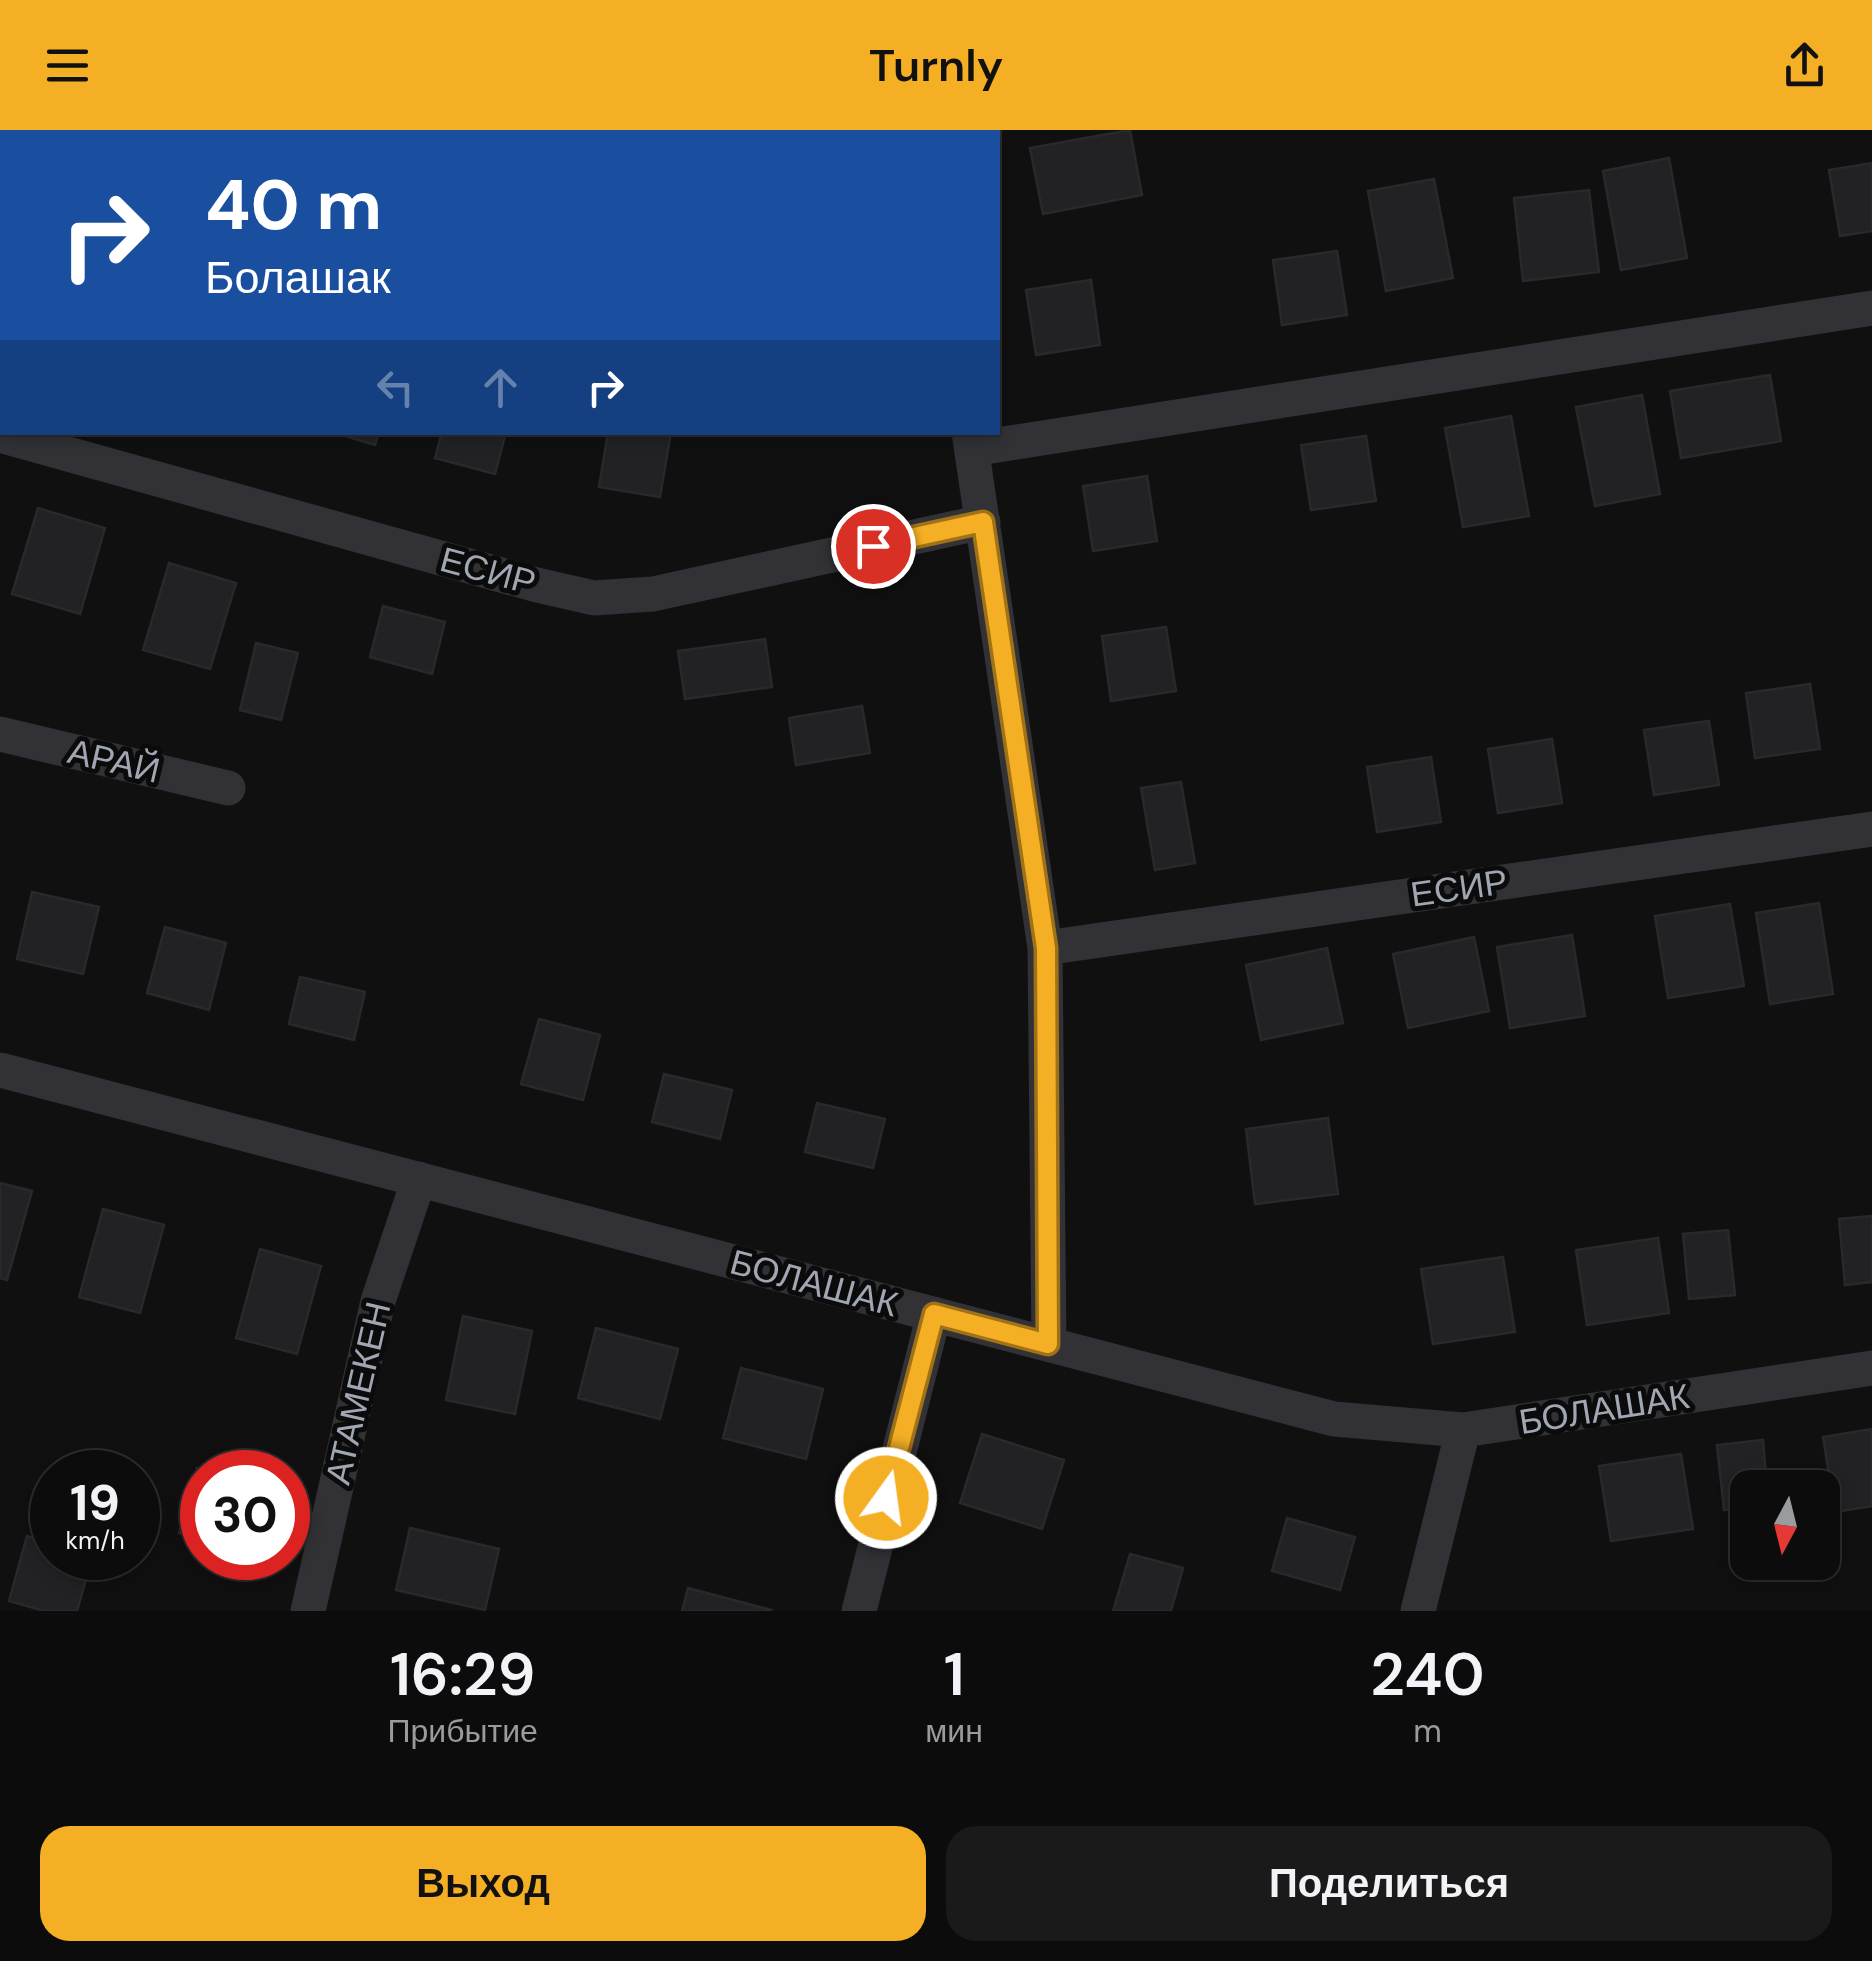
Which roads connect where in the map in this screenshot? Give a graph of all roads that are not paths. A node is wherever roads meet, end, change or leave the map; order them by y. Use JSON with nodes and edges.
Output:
{"nodes":[{"id":1,"x":1872,"y":308,"type":"edge"},
{"id":2,"x":0,"y":436,"type":"edge"},
{"id":3,"x":971,"y":441,"type":"edge"},
{"id":4,"x":983,"y":522,"type":"junction"},
{"id":5,"x":0,"y":734,"type":"edge"},
{"id":6,"x":228,"y":788,"type":"dead end"},
{"id":7,"x":1872,"y":829,"type":"edge"},
{"id":8,"x":1046,"y":948,"type":"junction"},
{"id":9,"x":0,"y":1070,"type":"edge"},
{"id":10,"x":419,"y":1179,"type":"junction"},
{"id":11,"x":934,"y":1314,"type":"junction"},
{"id":12,"x":1048,"y":1344,"type":"junction"},
{"id":13,"x":1872,"y":1368,"type":"edge"},
{"id":14,"x":1463,"y":1430,"type":"junction"},
{"id":15,"x":308,"y":1611,"type":"edge"},
{"id":16,"x":858,"y":1611,"type":"edge"},
{"id":17,"x":1418,"y":1611,"type":"edge"}],
"edges":[{"from":1,"to":3,"type":"street"},
{"from":2,"to":4,"type":"street","name":"ЕСИР"},
{"from":3,"to":4,"type":"street"},
{"from":4,"to":8,"type":"street"},
{"from":5,"to":6,"type":"street","name":"АРАЙ"},
{"from":7,"to":8,"type":"street","name":"ЕСИР"},
{"from":8,"to":12,"type":"street"},
{"from":9,"to":10,"type":"street","name":"БОЛАШАК"},
{"from":10,"to":11,"type":"street","name":"БОЛАШАК"},
{"from":10,"to":15,"type":"street","name":"АТАМЕКЕН"},
{"from":11,"to":12,"type":"street","name":"БОЛАШАК"},
{"from":11,"to":16,"type":"street"},
{"from":12,"to":14,"type":"street","name":"БОЛАШАК"},
{"from":13,"to":14,"type":"street","name":"БОЛАШАК"},
{"from":14,"to":17,"type":"street"}]}
